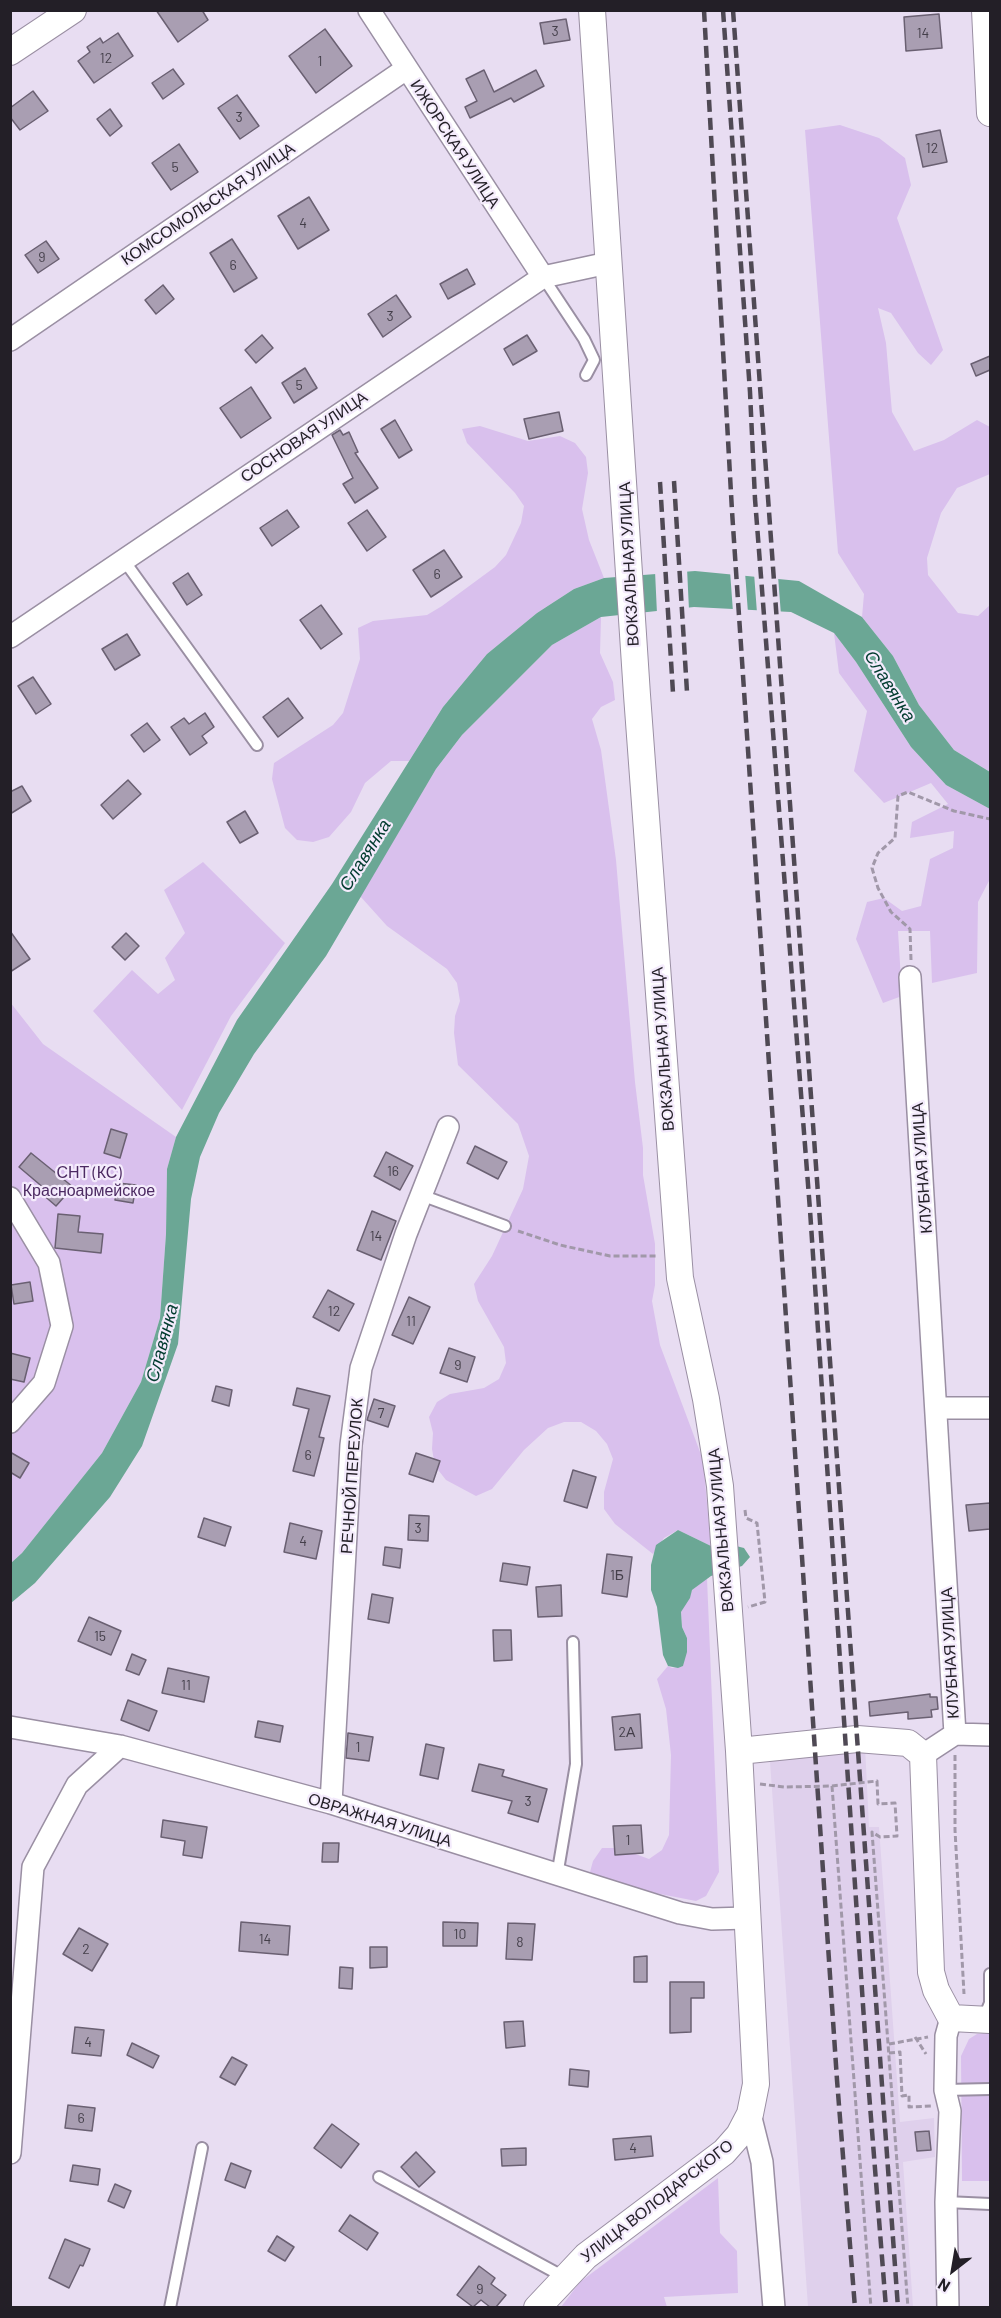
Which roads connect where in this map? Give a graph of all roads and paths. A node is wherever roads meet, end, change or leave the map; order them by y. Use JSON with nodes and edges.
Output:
{"nodes":[{"id":1,"x":73,"y":10,"type":"edge"},
{"id":2,"x":369,"y":10,"type":"edge"},
{"id":3,"x":592,"y":10,"type":"edge"},
{"id":4,"x":985,"y":10,"type":"edge"},
{"id":5,"x":10,"y":52,"type":"edge"},
{"id":6,"x":406,"y":69,"type":"junction"},
{"id":7,"x":990,"y":112,"type":"edge"},
{"id":8,"x":608,"y":263,"type":"junction"},
{"id":9,"x":543,"y":277,"type":"junction"},
{"id":10,"x":10,"y":340,"type":"edge"},
{"id":11,"x":586,"y":375,"type":"dead end"},
{"id":12,"x":123,"y":559,"type":"junction"},
{"id":13,"x":10,"y":637,"type":"edge"},
{"id":14,"x":257,"y":744,"type":"dead end"},
{"id":15,"x":990,"y":819,"type":"edge"},
{"id":16,"x":910,"y":977,"type":"joint"},
{"id":17,"x":448,"y":1127,"type":"dead end"},
{"id":18,"x":421,"y":1195,"type":"junction"},
{"id":19,"x":10,"y":1198,"type":"edge"},
{"id":20,"x":505,"y":1226,"type":"joint"},
{"id":21,"x":662,"y":1255,"type":"dead end"},
{"id":22,"x":937,"y":1408,"type":"junction"},
{"id":23,"x":990,"y":1408,"type":"edge"},
{"id":24,"x":10,"y":1422,"type":"edge"},
{"id":25,"x":744,"y":1506,"type":"dead end"},
{"id":26,"x":740,"y":1609,"type":"dead end"},
{"id":27,"x":573,"y":1642,"type":"dead end"},
{"id":28,"x":10,"y":1727,"type":"edge"},
{"id":29,"x":955,"y":1734,"type":"junction"},
{"id":30,"x":990,"y":1735,"type":"edge"},
{"id":31,"x":120,"y":1746,"type":"junction"},
{"id":32,"x":739,"y":1751,"type":"junction"},
{"id":33,"x":923,"y":1755,"type":"junction"},
{"id":34,"x":832,"y":1786,"type":"junction"},
{"id":35,"x":759,"y":1796,"type":"dead end"},
{"id":36,"x":331,"y":1803,"type":"junction"},
{"id":37,"x":948,"y":1830,"type":"dead end"},
{"id":38,"x":955,"y":1830,"type":"junction"},
{"id":39,"x":558,"y":1876,"type":"junction"},
{"id":40,"x":747,"y":1918,"type":"junction"},
{"id":41,"x":990,"y":1974,"type":"edge"},
{"id":42,"x":957,"y":2008,"type":"junction"},
{"id":43,"x":987,"y":2020,"type":"edge"},
{"id":44,"x":901,"y":2042,"type":"dead end"},
{"id":45,"x":889,"y":2044,"type":"junction"},
{"id":46,"x":889,"y":2053,"type":"junction"},
{"id":47,"x":756,"y":2084,"type":"joint"},
{"id":48,"x":990,"y":2089,"type":"edge"},
{"id":49,"x":940,"y":2098,"type":"junction"},
{"id":50,"x":750,"y":2114,"type":"junction"},
{"id":51,"x":202,"y":2148,"type":"dead end"},
{"id":52,"x":10,"y":2153,"type":"edge"},
{"id":53,"x":380,"y":2177,"type":"dead end"},
{"id":54,"x":946,"y":2202,"type":"junction"},
{"id":55,"x":990,"y":2204,"type":"edge"},
{"id":56,"x":564,"y":2277,"type":"junction"},
{"id":57,"x":170,"y":2307,"type":"edge"},
{"id":58,"x":537,"y":2307,"type":"edge"},
{"id":59,"x":774,"y":2307,"type":"edge"},
{"id":60,"x":871,"y":2307,"type":"edge"},
{"id":61,"x":908,"y":2307,"type":"edge"},
{"id":62,"x":948,"y":2307,"type":"edge"}],
"edges":[{"from":1,"to":5,"type":"street"},
{"from":2,"to":6,"type":"street","name":"ИЖОРСКАЯ УЛИЦА"},
{"from":3,"to":8,"type":"street","name":"ВОКЗАЛЬНАЯ УЛИЦА"},
{"from":4,"to":7,"type":"street"},
{"from":6,"to":9,"type":"street","name":"ИЖОРСКАЯ УЛИЦА"},
{"from":6,"to":10,"type":"street","name":"КОМСОМОЛЬСКАЯ УЛИЦА"},
{"from":8,"to":9,"type":"street","name":"СОСНОВАЯ УЛИЦА"},
{"from":8,"to":32,"type":"street","name":"ВОКЗАЛЬНАЯ УЛИЦА"},
{"from":9,"to":11,"type":"lane"},
{"from":9,"to":12,"type":"street","name":"СОСНОВАЯ УЛИЦА"},
{"from":12,"to":13,"type":"street","name":"СОСНОВАЯ УЛИЦА"},
{"from":12,"to":14,"type":"lane"},
{"from":15,"to":16,"type":"path"},
{"from":16,"to":22,"type":"street","name":"КЛУБНАЯ УЛИЦА"},
{"from":17,"to":18,"type":"street","name":"РЕЧНОЙ ПЕРЕУЛОК"},
{"from":18,"to":20,"type":"lane"},
{"from":18,"to":36,"type":"street","name":"РЕЧНОЙ ПЕРЕУЛОК"},
{"from":19,"to":24,"type":"street"},
{"from":20,"to":21,"type":"path"},
{"from":22,"to":23,"type":"street"},
{"from":22,"to":29,"type":"street","name":"КЛУБНАЯ УЛИЦА"},
{"from":25,"to":26,"type":"path"},
{"from":27,"to":39,"type":"lane"},
{"from":28,"to":31,"type":"street","name":"ОВРАЖНАЯ УЛИЦА"},
{"from":29,"to":30,"type":"street"},
{"from":29,"to":33,"type":"street","name":"КЛУБНАЯ УЛИЦА"},
{"from":29,"to":38,"type":"path"},
{"from":31,"to":36,"type":"street","name":"ОВРАЖНАЯ УЛИЦА"},
{"from":31,"to":52,"type":"street"},
{"from":32,"to":33,"type":"street"},
{"from":32,"to":40,"type":"street","name":"ВОКЗАЛЬНАЯ УЛИЦА"},
{"from":33,"to":42,"type":"street"},
{"from":34,"to":35,"type":"path"},
{"from":34,"to":45,"type":"path"},
{"from":34,"to":60,"type":"path"},
{"from":36,"to":39,"type":"street","name":"ОВРАЖНАЯ УЛИЦА"},
{"from":37,"to":38,"type":"path"},
{"from":38,"to":42,"type":"path"},
{"from":39,"to":40,"type":"street","name":"ОВРАЖНАЯ УЛИЦА"},
{"from":40,"to":47,"type":"street","name":"ВОКЗАЛЬНАЯ УЛИЦА"},
{"from":41,"to":43,"type":"lane"},
{"from":42,"to":43,"type":"street"},
{"from":42,"to":49,"type":"street"},
{"from":44,"to":45,"type":"path"},
{"from":45,"to":46,"type":"path"},
{"from":46,"to":49,"type":"path"},
{"from":46,"to":61,"type":"path"},
{"from":47,"to":50,"type":"street","name":"УЛИЦА ВОЛОДАРСКОГО"},
{"from":48,"to":49,"type":"lane"},
{"from":49,"to":54,"type":"street"},
{"from":50,"to":56,"type":"street","name":"УЛИЦА ВОЛОДАРСКОГО"},
{"from":50,"to":59,"type":"street"},
{"from":51,"to":57,"type":"lane"},
{"from":53,"to":56,"type":"lane"},
{"from":54,"to":55,"type":"lane"},
{"from":54,"to":62,"type":"street"},
{"from":56,"to":58,"type":"street","name":"УЛИЦА ВОЛОДАРСКОГО"}]}
